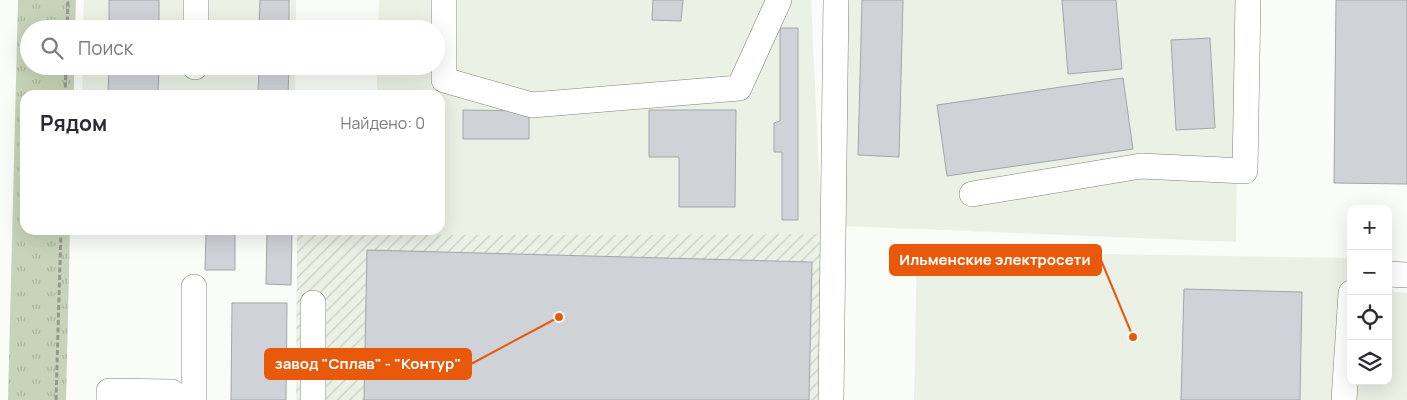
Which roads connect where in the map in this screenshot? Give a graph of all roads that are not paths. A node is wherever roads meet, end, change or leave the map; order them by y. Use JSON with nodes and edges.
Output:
{"nodes":[{"id":1,"x":196,"y":0,"type":"edge"},
{"id":2,"x":444,"y":0,"type":"edge"},
{"id":3,"x":779,"y":0,"type":"edge"},
{"id":4,"x":836,"y":0,"type":"edge"},
{"id":5,"x":1248,"y":0,"type":"edge"},
{"id":6,"x":196,"y":20,"type":"edge"},
{"id":7,"x":444,"y":20,"type":"edge"},
{"id":8,"x":444,"y":75,"type":"edge"},
{"id":9,"x":972,"y":194,"type":"dead end"},
{"id":10,"x":1392,"y":274,"type":"edge"},
{"id":11,"x":1407,"y":275,"type":"edge"},
{"id":12,"x":194,"y":287,"type":"dead end"},
{"id":13,"x":1351,"y":295,"type":"edge"},
{"id":14,"x":313,"y":304,"type":"dead end"},
{"id":15,"x":109,"y":400,"type":"edge"},
{"id":16,"x":172,"y":400,"type":"edge"},
{"id":17,"x":194,"y":400,"type":"edge"},
{"id":18,"x":313,"y":400,"type":"edge"},
{"id":19,"x":832,"y":400,"type":"edge"},
{"id":20,"x":1344,"y":400,"type":"edge"}],
"edges":[{"from":1,"to":6,"type":"street"},
{"from":2,"to":7,"type":"street"},
{"from":3,"to":8,"type":"street"},
{"from":4,"to":19,"type":"street"},
{"from":5,"to":9,"type":"street"},
{"from":10,"to":11,"type":"street"},
{"from":12,"to":17,"type":"street"},
{"from":13,"to":20,"type":"street"},
{"from":14,"to":18,"type":"street"},
{"from":15,"to":16,"type":"street"}]}
